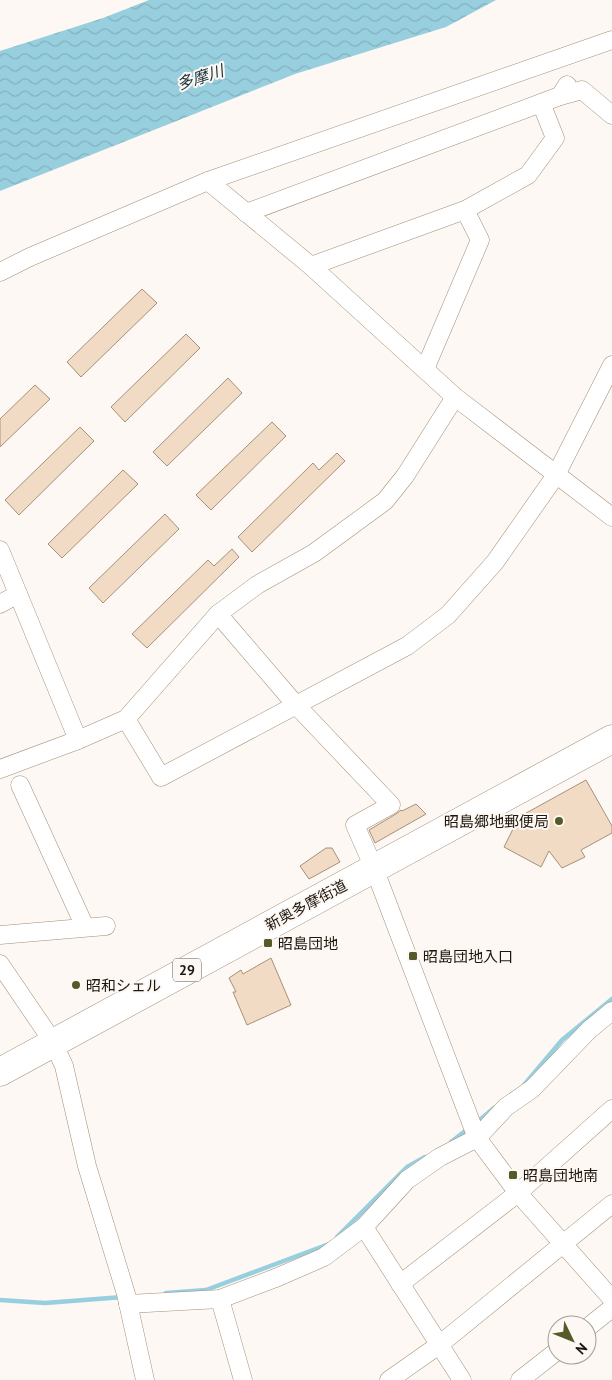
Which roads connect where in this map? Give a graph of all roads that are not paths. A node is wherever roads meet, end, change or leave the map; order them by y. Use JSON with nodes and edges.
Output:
{"nodes":[{"id":1,"x":612,"y":40,"type":"edge"},
{"id":2,"x":541,"y":103,"type":"junction"},
{"id":3,"x":612,"y":115,"type":"edge"},
{"id":4,"x":208,"y":181,"type":"junction"},
{"id":5,"x":465,"y":210,"type":"junction"},
{"id":6,"x":246,"y":213,"type":"junction"},
{"id":7,"x":312,"y":266,"type":"junction"},
{"id":8,"x":0,"y":272,"type":"edge"},
{"id":9,"x":612,"y":365,"type":"edge"},
{"id":10,"x":425,"y":369,"type":"junction"},
{"id":11,"x":455,"y":397,"type":"junction"},
{"id":12,"x":556,"y":475,"type":"junction"},
{"id":13,"x":612,"y":517,"type":"edge"},
{"id":14,"x":0,"y":550,"type":"edge"},
{"id":15,"x":18,"y":594,"type":"junction"},
{"id":16,"x":0,"y":604,"type":"edge"},
{"id":17,"x":218,"y":614,"type":"junction"},
{"id":18,"x":296,"y":705,"type":"junction"},
{"id":19,"x":126,"y":719,"type":"junction"},
{"id":20,"x":612,"y":739,"type":"edge"},
{"id":21,"x":78,"y":740,"type":"junction"},
{"id":22,"x":0,"y":769,"type":"edge"},
{"id":23,"x":20,"y":784,"type":"dead end"},
{"id":24,"x":374,"y":868,"type":"junction"},
{"id":25,"x":106,"y":926,"type":"dead end"},
{"id":26,"x":84,"y":927,"type":"junction"},
{"id":27,"x":0,"y":935,"type":"edge"},
{"id":28,"x":0,"y":964,"type":"edge"},
{"id":29,"x":612,"y":1011,"type":"edge"},
{"id":30,"x":52,"y":1042,"type":"junction"},
{"id":31,"x":0,"y":1072,"type":"edge"},
{"id":32,"x":612,"y":1109,"type":"edge"},
{"id":33,"x":474,"y":1130,"type":"junction"},
{"id":34,"x":518,"y":1193,"type":"junction"},
{"id":35,"x":612,"y":1204,"type":"edge"},
{"id":36,"x":364,"y":1227,"type":"junction"},
{"id":37,"x":563,"y":1245,"type":"junction"},
{"id":38,"x":400,"y":1284,"type":"junction"},
{"id":39,"x":220,"y":1299,"type":"junction"},
{"id":40,"x":612,"y":1299,"type":"edge"},
{"id":41,"x":127,"y":1300,"type":"junction"},
{"id":42,"x":612,"y":1308,"type":"edge"},
{"id":43,"x":597,"y":1320,"type":"edge"},
{"id":44,"x":439,"y":1345,"type":"junction"},
{"id":45,"x":547,"y":1359,"type":"edge"},
{"id":46,"x":145,"y":1380,"type":"edge"},
{"id":47,"x":243,"y":1380,"type":"edge"},
{"id":48,"x":389,"y":1380,"type":"edge"},
{"id":49,"x":462,"y":1380,"type":"edge"},
{"id":50,"x":520,"y":1380,"type":"edge"}],
"edges":[{"from":1,"to":4,"type":"street"},
{"from":2,"to":3,"type":"street"},
{"from":2,"to":5,"type":"street"},
{"from":2,"to":6,"type":"street"},
{"from":4,"to":6,"type":"street"},
{"from":4,"to":8,"type":"street"},
{"from":5,"to":7,"type":"street"},
{"from":5,"to":10,"type":"street"},
{"from":6,"to":7,"type":"street"},
{"from":7,"to":10,"type":"street"},
{"from":9,"to":12,"type":"street"},
{"from":10,"to":11,"type":"street"},
{"from":11,"to":12,"type":"street"},
{"from":11,"to":17,"type":"street"},
{"from":12,"to":13,"type":"street"},
{"from":12,"to":18,"type":"street"},
{"from":14,"to":15,"type":"street"},
{"from":15,"to":16,"type":"street"},
{"from":15,"to":21,"type":"street"},
{"from":17,"to":18,"type":"street"},
{"from":17,"to":19,"type":"street"},
{"from":18,"to":19,"type":"street"},
{"from":18,"to":24,"type":"street"},
{"from":19,"to":21,"type":"street"},
{"from":20,"to":24,"type":"main road","name":"新奥多摩街道","number":"29"},
{"from":21,"to":22,"type":"street"},
{"from":23,"to":26,"type":"street"},
{"from":24,"to":30,"type":"main road","name":"新奥多摩街道","number":"29"},
{"from":24,"to":33,"type":"street"},
{"from":25,"to":26,"type":"street"},
{"from":26,"to":27,"type":"street"},
{"from":28,"to":30,"type":"street"},
{"from":29,"to":33,"type":"street"},
{"from":30,"to":31,"type":"main road","name":"新奥多摩街道","number":"29"},
{"from":30,"to":41,"type":"street"},
{"from":32,"to":34,"type":"street"},
{"from":33,"to":34,"type":"street"},
{"from":33,"to":36,"type":"street"},
{"from":34,"to":37,"type":"street"},
{"from":34,"to":38,"type":"street"},
{"from":35,"to":37,"type":"street"},
{"from":36,"to":38,"type":"street"},
{"from":36,"to":39,"type":"street"},
{"from":37,"to":40,"type":"street"},
{"from":37,"to":44,"type":"street"},
{"from":38,"to":44,"type":"street"},
{"from":39,"to":41,"type":"street"},
{"from":39,"to":47,"type":"street"},
{"from":41,"to":46,"type":"street"},
{"from":42,"to":43,"type":"street"},
{"from":44,"to":48,"type":"street"},
{"from":44,"to":49,"type":"street"},
{"from":45,"to":50,"type":"street"}]}
